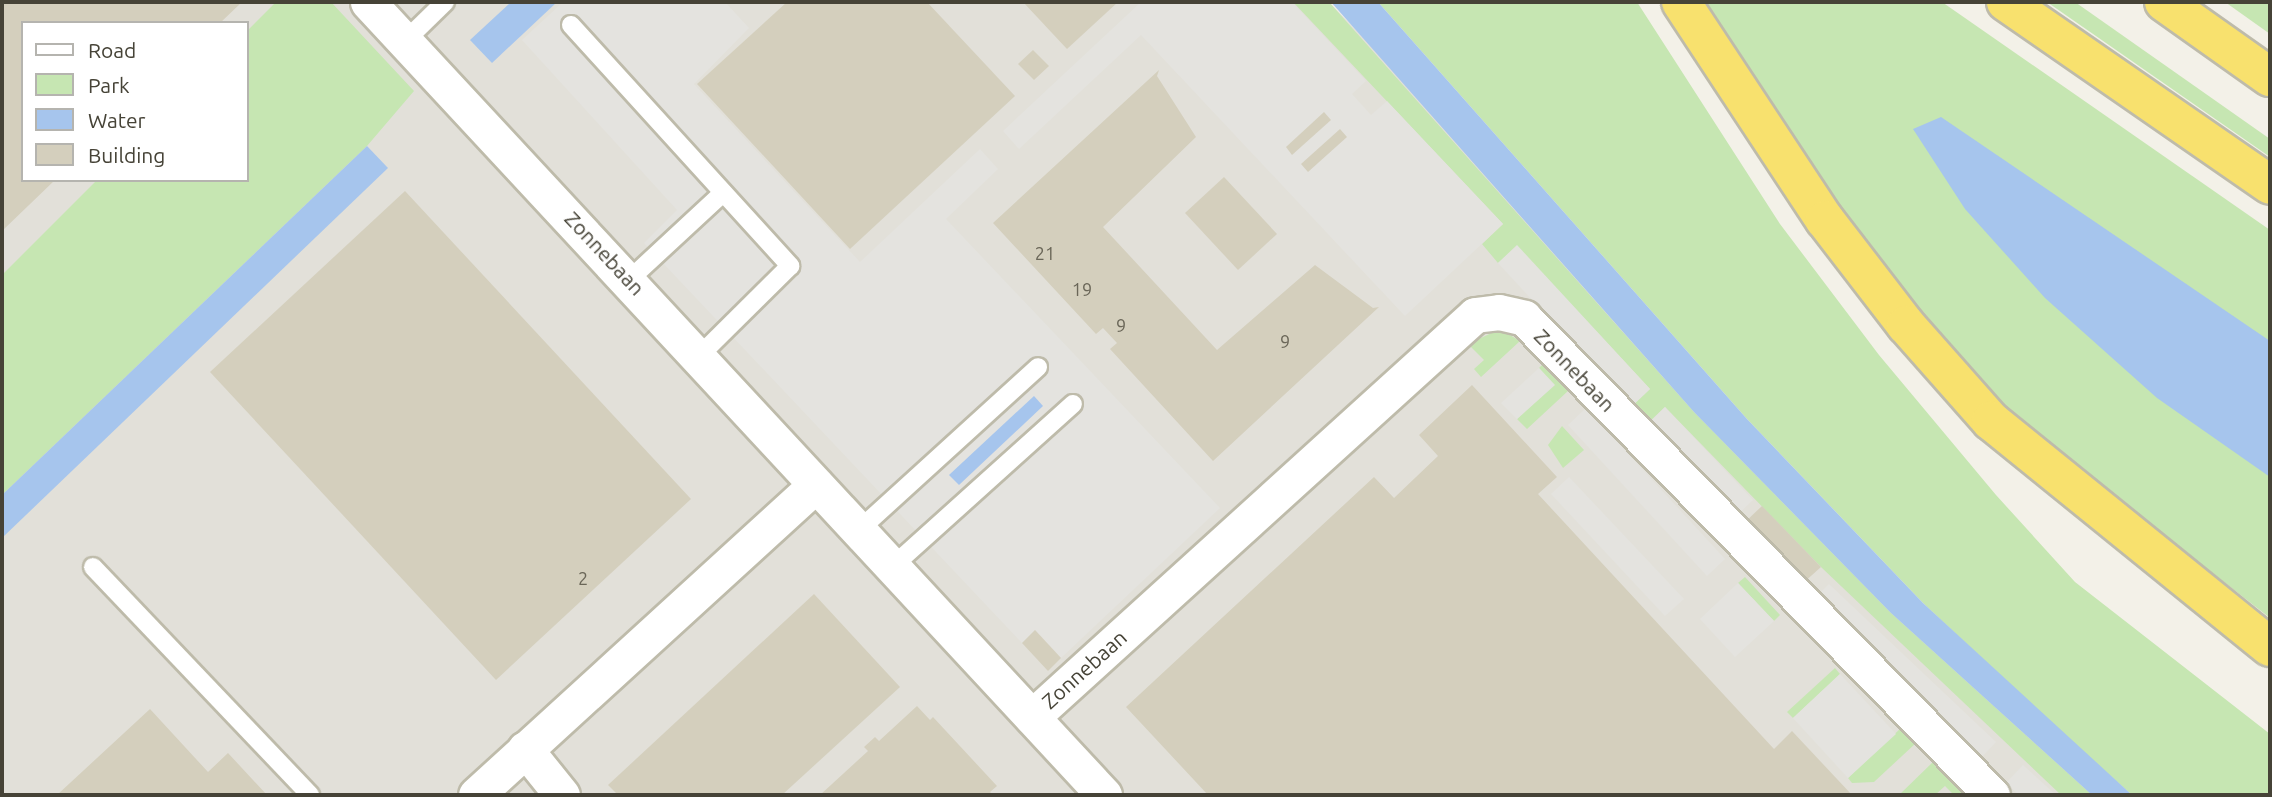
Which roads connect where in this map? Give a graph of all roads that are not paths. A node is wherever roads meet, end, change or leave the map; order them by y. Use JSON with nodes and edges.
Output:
{"nodes":[{"id":1,"x":445,"y":2,"type":"edge"},
{"id":2,"x":1681,"y":2,"type":"edge"},
{"id":3,"x":2006,"y":2,"type":"edge"},
{"id":4,"x":2164,"y":2,"type":"edge"},
{"id":5,"x":388,"y":23,"type":"edge"},
{"id":6,"x":571,"y":25,"type":"dead end"},
{"id":7,"x":2270,"y":77,"type":"edge"},
{"id":8,"x":2270,"y":186,"type":"edge"},
{"id":9,"x":723,"y":193,"type":"junction"},
{"id":10,"x":630,"y":279,"type":"junction"},
{"id":11,"x":699,"y":356,"type":"junction"},
{"id":12,"x":1038,"y":367,"type":"dead end"},
{"id":13,"x":1073,"y":404,"type":"dead end"},
{"id":14,"x":816,"y":485,"type":"junction"},
{"id":15,"x":859,"y":530,"type":"junction"},
{"id":16,"x":893,"y":566,"type":"junction"},
{"id":17,"x":93,"y":567,"type":"dead end"},
{"id":18,"x":2270,"y":647,"type":"edge"},
{"id":19,"x":1032,"y":717,"type":"junction"},
{"id":20,"x":524,"y":749,"type":"junction"},
{"id":21,"x":310,"y":795,"type":"edge"},
{"id":22,"x":476,"y":795,"type":"edge"},
{"id":23,"x":562,"y":795,"type":"edge"},
{"id":24,"x":1104,"y":795,"type":"edge"},
{"id":25,"x":1992,"y":795,"type":"edge"}],
"edges":[{"from":1,"to":5,"type":"lane"},
{"from":2,"to":18,"type":"highway"},
{"from":3,"to":8,"type":"highway"},
{"from":4,"to":7,"type":"highway"},
{"from":5,"to":10,"type":"street","name":"Zonnebaan"},
{"from":6,"to":9,"type":"lane"},
{"from":9,"to":10,"type":"lane"},
{"from":9,"to":11,"type":"lane"},
{"from":10,"to":11,"type":"street","name":"Zonnebaan"},
{"from":11,"to":14,"type":"street","name":"Zonnebaan"},
{"from":12,"to":15,"type":"lane"},
{"from":13,"to":16,"type":"lane"},
{"from":14,"to":15,"type":"street","name":"Zonnebaan"},
{"from":14,"to":20,"type":"street"},
{"from":15,"to":16,"type":"street","name":"Zonnebaan"},
{"from":16,"to":19,"type":"street","name":"Zonnebaan"},
{"from":17,"to":21,"type":"lane"},
{"from":19,"to":24,"type":"street","name":"Zonnebaan"},
{"from":19,"to":25,"type":"street","name":"Zonnebaan"},
{"from":20,"to":22,"type":"street"},
{"from":20,"to":23,"type":"street"}]}
